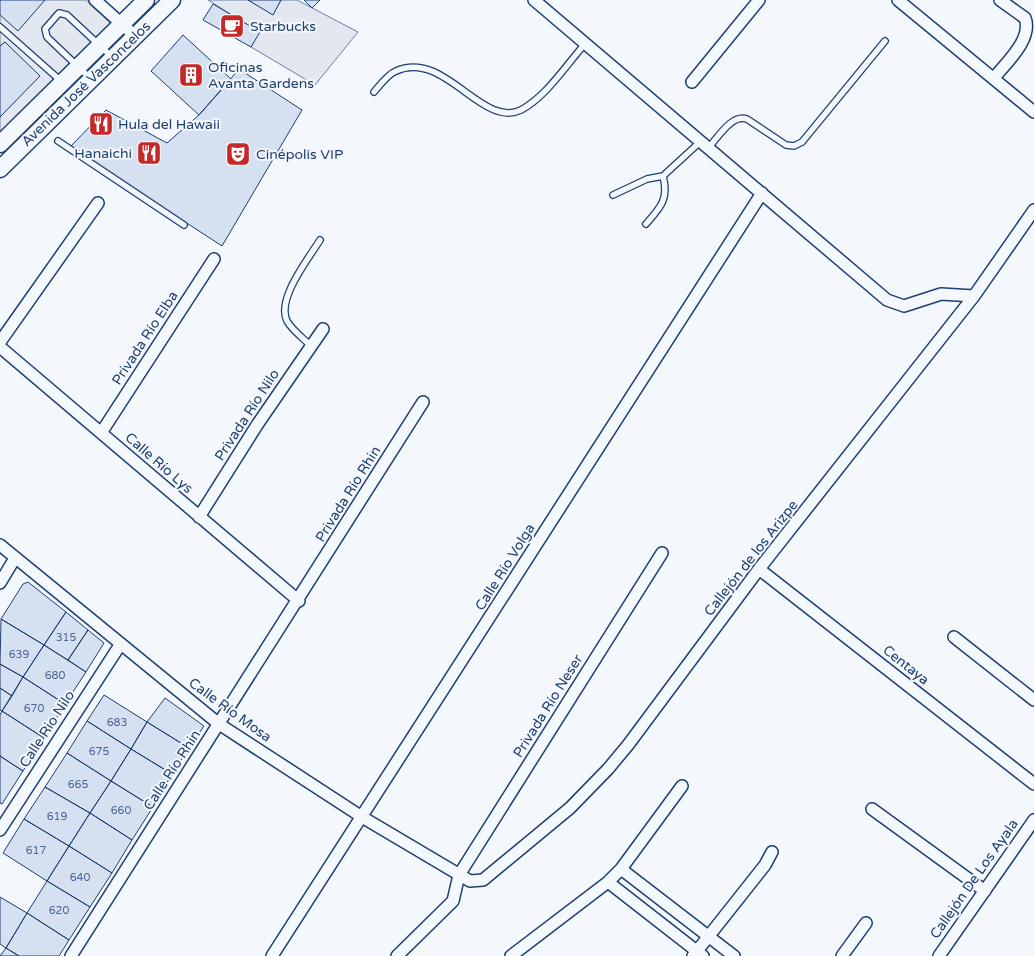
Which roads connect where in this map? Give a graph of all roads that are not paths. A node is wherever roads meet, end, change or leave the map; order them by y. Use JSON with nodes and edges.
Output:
{"nodes":[{"id":1,"x":94,"y":0,"type":"edge"},
{"id":2,"x":146,"y":0,"type":"edge"},
{"id":3,"x":172,"y":0,"type":"edge"},
{"id":4,"x":534,"y":0,"type":"edge"},
{"id":5,"x":760,"y":0,"type":"edge"},
{"id":6,"x":898,"y":0,"type":"edge"},
{"id":7,"x":1000,"y":0,"type":"edge"},
{"id":8,"x":122,"y":25,"type":"junction"},
{"id":9,"x":0,"y":27,"type":"edge"},
{"id":10,"x":135,"y":36,"type":"junction"},
{"id":11,"x":885,"y":41,"type":"dead end"},
{"id":12,"x":585,"y":44,"type":"junction"},
{"id":13,"x":100,"y":46,"type":"junction"},
{"id":14,"x":112,"y":57,"type":"junction"},
{"id":15,"x":78,"y":67,"type":"junction"},
{"id":16,"x":994,"y":78,"type":"junction"},
{"id":17,"x":90,"y":79,"type":"junction"},
{"id":18,"x":692,"y":82,"type":"dead end"},
{"id":19,"x":63,"y":83,"type":"junction"},
{"id":20,"x":374,"y":92,"type":"dead end"},
{"id":21,"x":76,"y":94,"type":"junction"},
{"id":22,"x":1034,"y":112,"type":"edge"},
{"id":23,"x":58,"y":141,"type":"dead end"},
{"id":24,"x":0,"y":144,"type":"edge"},
{"id":25,"x":704,"y":146,"type":"junction"},
{"id":26,"x":0,"y":169,"type":"edge"},
{"id":27,"x":664,"y":176,"type":"junction"},
{"id":28,"x":762,"y":193,"type":"junction"},
{"id":29,"x":613,"y":195,"type":"dead end"},
{"id":30,"x":98,"y":203,"type":"dead end"},
{"id":31,"x":1034,"y":210,"type":"edge"},
{"id":32,"x":646,"y":224,"type":"dead end"},
{"id":33,"x":184,"y":225,"type":"dead end"},
{"id":34,"x":320,"y":240,"type":"dead end"},
{"id":35,"x":214,"y":259,"type":"dead end"},
{"id":36,"x":974,"y":296,"type":"junction"},
{"id":37,"x":322,"y":329,"type":"dead end"},
{"id":38,"x":0,"y":342,"type":"edge"},
{"id":39,"x":311,"y":346,"type":"junction"},
{"id":40,"x":0,"y":347,"type":"edge"},
{"id":41,"x":423,"y":402,"type":"dead end"},
{"id":42,"x":102,"y":433,"type":"junction"},
{"id":43,"x":199,"y":517,"type":"junction"},
{"id":44,"x":0,"y":545,"type":"edge"},
{"id":45,"x":662,"y":554,"type":"dead end"},
{"id":46,"x":15,"y":558,"type":"junction"},
{"id":47,"x":759,"y":570,"type":"junction"},
{"id":48,"x":0,"y":583,"type":"edge"},
{"id":49,"x":299,"y":601,"type":"junction"},
{"id":50,"x":954,"y":637,"type":"dead end"},
{"id":51,"x":120,"y":645,"type":"junction"},
{"id":52,"x":1034,"y":700,"type":"edge"},
{"id":53,"x":219,"y":724,"type":"junction"},
{"id":54,"x":1034,"y":784,"type":"edge"},
{"id":55,"x":682,"y":786,"type":"dead end"},
{"id":56,"x":872,"y":809,"type":"dead end"},
{"id":57,"x":362,"y":817,"type":"junction"},
{"id":58,"x":1034,"y":820,"type":"edge"},
{"id":59,"x":0,"y":830,"type":"edge"},
{"id":60,"x":772,"y":852,"type":"dead end"},
{"id":61,"x":621,"y":869,"type":"junction"},
{"id":62,"x":459,"y":875,"type":"junction"},
{"id":63,"x":608,"y":882,"type":"junction"},
{"id":64,"x":985,"y":890,"type":"junction"},
{"id":65,"x":866,"y":923,"type":"dead end"},
{"id":66,"x":709,"y":937,"type":"junction"},
{"id":67,"x":698,"y":954,"type":"edge"},
{"id":68,"x":71,"y":956,"type":"edge"},
{"id":69,"x":272,"y":956,"type":"edge"},
{"id":70,"x":397,"y":956,"type":"edge"},
{"id":71,"x":511,"y":956,"type":"edge"},
{"id":72,"x":734,"y":956,"type":"edge"},
{"id":73,"x":842,"y":956,"type":"edge"},
{"id":74,"x":939,"y":956,"type":"edge"}],
"edges":[{"from":1,"to":8,"type":"street"},
{"from":2,"to":8,"type":"main road","name":"Avenida José Vasconcelos"},
{"from":3,"to":10,"type":"main road","name":"Avenida José Vasconcelos"},
{"from":4,"to":12,"type":"street"},
{"from":5,"to":18,"type":"street"},
{"from":6,"to":16,"type":"street"},
{"from":7,"to":16,"type":"street"},
{"from":8,"to":10,"type":"street"},
{"from":8,"to":13,"type":"main road","name":"Avenida José Vasconcelos"},
{"from":9,"to":19,"type":"lane"},
{"from":10,"to":14,"type":"main road","name":"Avenida José Vasconcelos"},
{"from":11,"to":25,"type":"lane"},
{"from":12,"to":20,"type":"lane"},
{"from":12,"to":25,"type":"street"},
{"from":13,"to":14,"type":"lane"},
{"from":13,"to":15,"type":"main road","name":"Avenida José Vasconcelos"},
{"from":13,"to":15,"type":"lane"},
{"from":14,"to":17,"type":"main road","name":"Avenida José Vasconcelos"},
{"from":15,"to":17,"type":"lane"},
{"from":15,"to":19,"type":"main road","name":"Avenida José Vasconcelos"},
{"from":16,"to":22,"type":"street"},
{"from":17,"to":21,"type":"main road","name":"Avenida José Vasconcelos"},
{"from":19,"to":21,"type":"lane"},
{"from":19,"to":24,"type":"main road","name":"Avenida José Vasconcelos"},
{"from":21,"to":26,"type":"main road","name":"Avenida José Vasconcelos"},
{"from":23,"to":33,"type":"lane"},
{"from":25,"to":27,"type":"lane"},
{"from":25,"to":28,"type":"street"},
{"from":27,"to":29,"type":"lane"},
{"from":27,"to":32,"type":"lane"},
{"from":28,"to":36,"type":"street"},
{"from":28,"to":57,"type":"street","name":"Calle Río Volga"},
{"from":30,"to":38,"type":"street"},
{"from":31,"to":36,"type":"street","name":"Callejón de los Arizpe"},
{"from":34,"to":39,"type":"lane"},
{"from":35,"to":42,"type":"street","name":"Privada Río Elba"},
{"from":36,"to":47,"type":"street","name":"Callejón de los Arizpe"},
{"from":37,"to":39,"type":"street","name":"Privada Río Nilo"},
{"from":39,"to":43,"type":"street","name":"Privada Río Nilo"},
{"from":40,"to":42,"type":"street","name":"Calle Río Lys"},
{"from":41,"to":49,"type":"street","name":"Privada Río Rhin"},
{"from":42,"to":43,"type":"street","name":"Calle Río Lys"},
{"from":43,"to":49,"type":"street","name":"Calle Río Lys"},
{"from":44,"to":46,"type":"street","name":"Calle Río Mosa"},
{"from":45,"to":62,"type":"street","name":"Privada Río Neser"},
{"from":46,"to":48,"type":"street"},
{"from":46,"to":51,"type":"street","name":"Calle Río Mosa"},
{"from":47,"to":54,"type":"street","name":"Centaya"},
{"from":47,"to":62,"type":"street","name":"Callejón de los Arizpe"},
{"from":49,"to":53,"type":"street","name":"Calle Río Rhin"},
{"from":50,"to":52,"type":"street"},
{"from":51,"to":53,"type":"street","name":"Calle Río Mosa"},
{"from":51,"to":59,"type":"street","name":"Calle Rio Nilo"},
{"from":53,"to":57,"type":"street","name":"Calle Río Mosa"},
{"from":53,"to":68,"type":"street","name":"Calle Río Rhin"},
{"from":55,"to":61,"type":"street"},
{"from":56,"to":64,"type":"street"},
{"from":57,"to":62,"type":"street","name":"Calle Río Mosa"},
{"from":57,"to":69,"type":"street","name":"Calle Río Volga"},
{"from":58,"to":64,"type":"street","name":"Callejón De Los Ayala"},
{"from":60,"to":66,"type":"street"},
{"from":61,"to":63,"type":"street"},
{"from":61,"to":66,"type":"street"},
{"from":62,"to":70,"type":"street","name":"Privada Río Neser"},
{"from":63,"to":67,"type":"street"},
{"from":63,"to":71,"type":"street"},
{"from":64,"to":74,"type":"street","name":"Callejón De Los Ayala"},
{"from":65,"to":73,"type":"street"},
{"from":66,"to":67,"type":"street"},
{"from":66,"to":72,"type":"street"}]}
